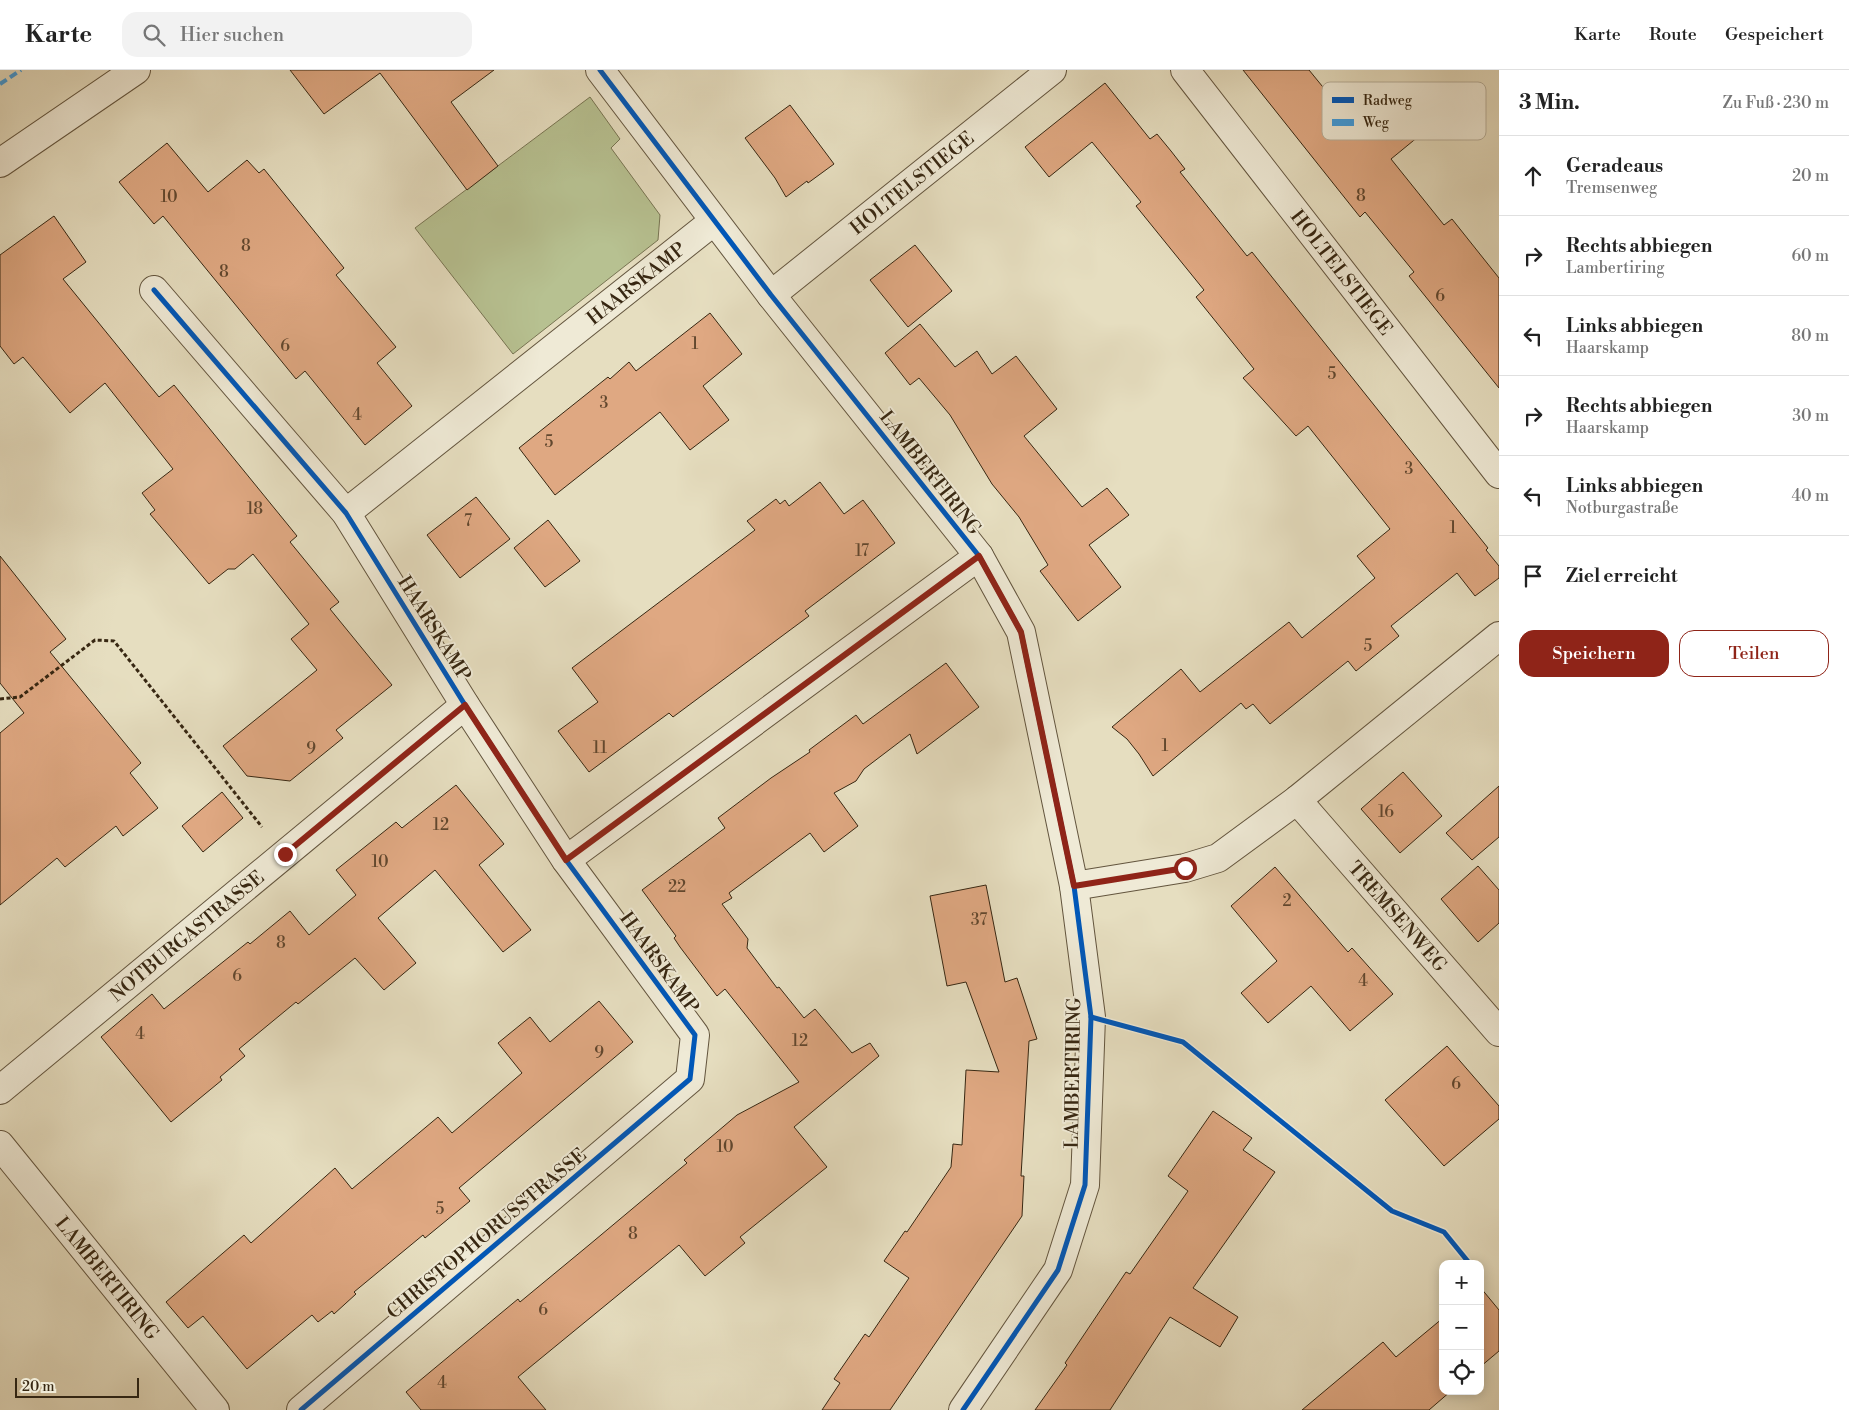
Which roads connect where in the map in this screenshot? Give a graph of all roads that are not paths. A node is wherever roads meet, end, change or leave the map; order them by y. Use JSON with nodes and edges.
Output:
{"nodes":[{"id":1,"x":136,"y":70,"type":"edge"},
{"id":2,"x":600,"y":70,"type":"edge"},
{"id":3,"x":1052,"y":70,"type":"edge"},
{"id":4,"x":1185,"y":70,"type":"edge"},
{"id":5,"x":0,"y":163,"type":"edge"},
{"id":6,"x":714,"y":221,"type":"junction"},
{"id":7,"x":154,"y":290,"type":"dead end"},
{"id":8,"x":771,"y":295,"type":"junction"},
{"id":9,"x":1499,"y":474,"type":"edge"},
{"id":10,"x":346,"y":513,"type":"junction"},
{"id":11,"x":979,"y":556,"type":"junction"},
{"id":12,"x":1499,"y":636,"type":"edge"},
{"id":13,"x":465,"y":705,"type":"junction"},
{"id":14,"x":1297,"y":800,"type":"junction"},
{"id":15,"x":566,"y":860,"type":"junction"},
{"id":16,"x":1074,"y":886,"type":"junction"},
{"id":17,"x":1499,"y":1032,"type":"edge"},
{"id":18,"x":690,"y":1079,"type":"joint"},
{"id":19,"x":0,"y":1090,"type":"edge"},
{"id":20,"x":0,"y":1146,"type":"edge"},
{"id":21,"x":215,"y":1410,"type":"edge"},
{"id":22,"x":301,"y":1410,"type":"edge"},
{"id":23,"x":962,"y":1410,"type":"edge"}],
"edges":[{"from":1,"to":5,"type":"street"},
{"from":2,"to":6,"type":"street","name":"LAMBERTIRING"},
{"from":3,"to":8,"type":"street","name":"HOLTELSTIEGE"},
{"from":4,"to":9,"type":"street","name":"HOLTELSTIEGE"},
{"from":6,"to":8,"type":"street","name":"LAMBERTIRING"},
{"from":6,"to":10,"type":"street","name":"HAARSKAMP"},
{"from":7,"to":10,"type":"street","name":"HAARSKAMP"},
{"from":8,"to":11,"type":"street","name":"LAMBERTIRING"},
{"from":10,"to":13,"type":"street","name":"HAARSKAMP"},
{"from":11,"to":15,"type":"street"},
{"from":11,"to":16,"type":"street","name":"LAMBERTIRING"},
{"from":12,"to":14,"type":"street"},
{"from":13,"to":15,"type":"street","name":"HAARSKAMP"},
{"from":13,"to":19,"type":"street","name":"NOTBURGASTRASSE"},
{"from":14,"to":16,"type":"street"},
{"from":14,"to":17,"type":"street","name":"TREMSENWEG"},
{"from":15,"to":18,"type":"street","name":"HAARSKAMP"},
{"from":16,"to":23,"type":"street","name":"LAMBERTIRING"},
{"from":18,"to":22,"type":"street","name":"CHRISTOPHORUSSTRASSE"},
{"from":20,"to":21,"type":"street","name":"LAMBERTIRING"}]}
